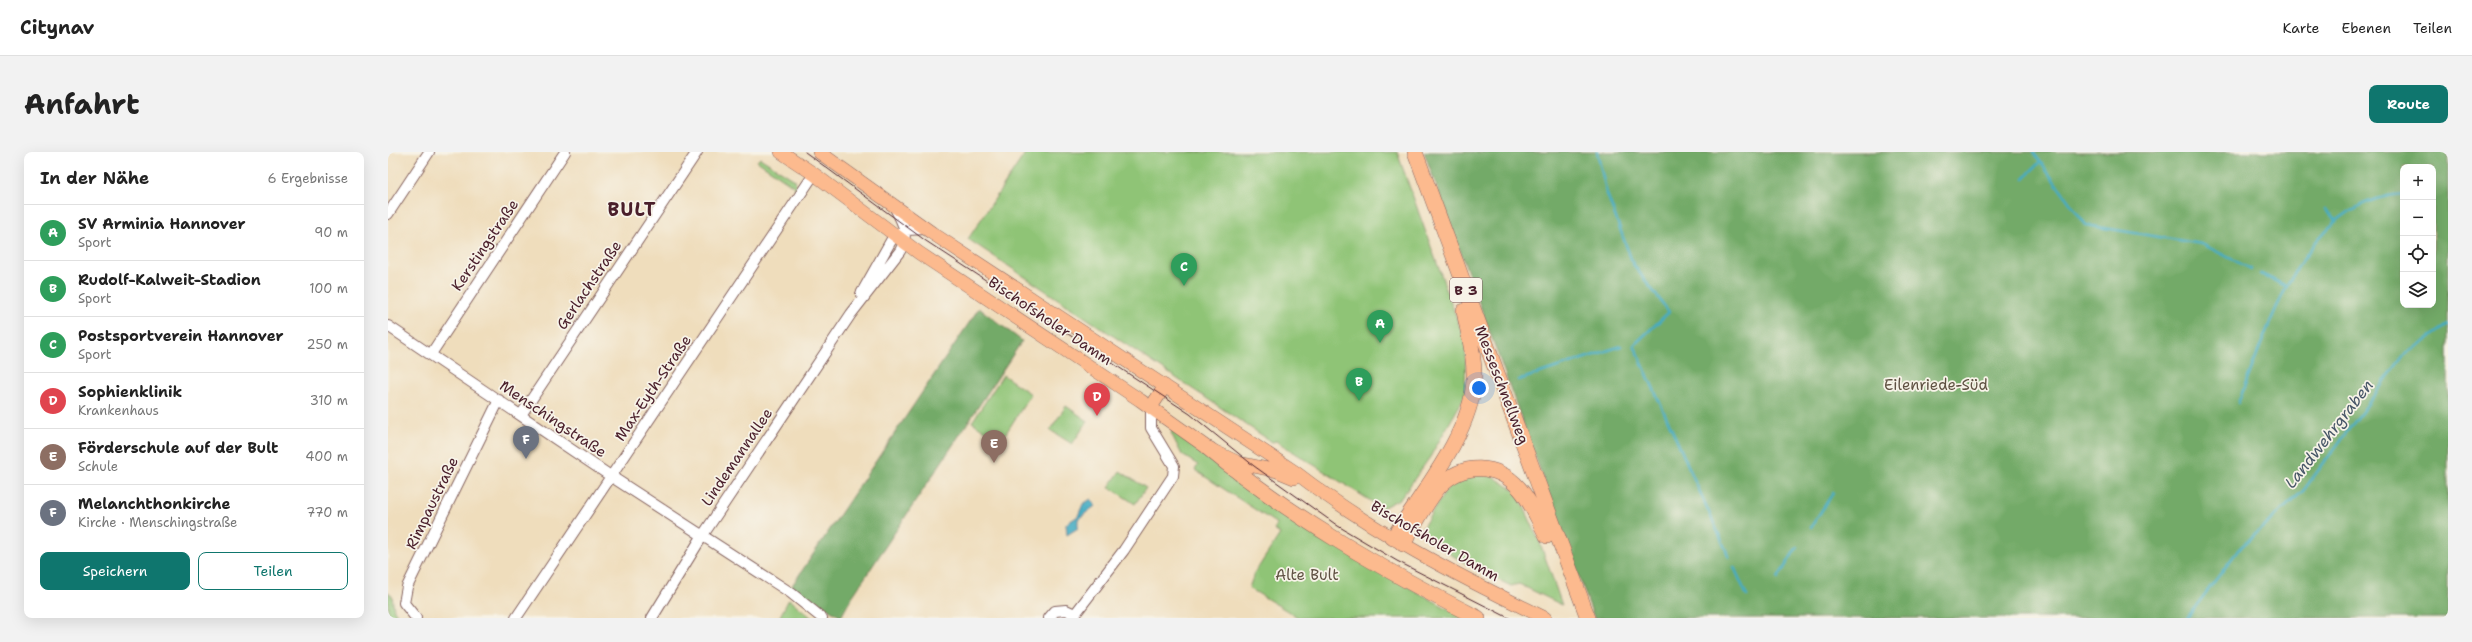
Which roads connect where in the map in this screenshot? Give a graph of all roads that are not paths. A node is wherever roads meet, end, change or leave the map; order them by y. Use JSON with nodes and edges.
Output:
{"nodes":[{"id":1,"x":429,"y":152,"type":"edge"},
{"id":2,"x":565,"y":152,"type":"edge"},
{"id":3,"x":697,"y":152,"type":"edge"},
{"id":4,"x":781,"y":152,"type":"edge"},
{"id":5,"x":819,"y":152,"type":"edge"},
{"id":6,"x":1405,"y":152,"type":"edge"},
{"id":7,"x":1415,"y":152,"type":"edge"},
{"id":8,"x":814,"y":174,"type":"junction"},
{"id":9,"x":894,"y":205,"type":"junction"},
{"id":10,"x":388,"y":214,"type":"edge"},
{"id":11,"x":926,"y":229,"type":"junction"},
{"id":12,"x":902,"y":236,"type":"junction"},
{"id":13,"x":1464,"y":311,"type":"junction"},
{"id":14,"x":851,"y":314,"type":"junction"},
{"id":15,"x":388,"y":326,"type":"edge"},
{"id":16,"x":431,"y":354,"type":"junction"},
{"id":17,"x":1165,"y":386,"type":"junction"},
{"id":18,"x":499,"y":400,"type":"junction"},
{"id":19,"x":1151,"y":407,"type":"junction"},
{"id":20,"x":521,"y":415,"type":"junction"},
{"id":21,"x":1209,"y":449,"type":"junction"},
{"id":22,"x":612,"y":477,"type":"junction"},
{"id":23,"x":1317,"y":489,"type":"junction"},
{"id":24,"x":703,"y":535,"type":"junction"},
{"id":25,"x":1547,"y":536,"type":"junction"},
{"id":26,"x":1398,"y":541,"type":"junction"},
{"id":27,"x":1073,"y":616,"type":"edge"},
{"id":28,"x":1542,"y":617,"type":"edge"},
{"id":29,"x":416,"y":618,"type":"edge"},
{"id":30,"x":516,"y":618,"type":"edge"},
{"id":31,"x":652,"y":618,"type":"edge"},
{"id":32,"x":822,"y":618,"type":"edge"},
{"id":33,"x":1049,"y":618,"type":"edge"},
{"id":34,"x":1478,"y":618,"type":"edge"},
{"id":35,"x":1578,"y":618,"type":"edge"},
{"id":36,"x":1588,"y":618,"type":"edge"}],
"edges":[{"from":1,"to":10,"type":"street"},
{"from":2,"to":16,"type":"street","name":"Kerstingstraße"},
{"from":3,"to":20,"type":"street","name":"Gerlachstraße"},
{"from":4,"to":8,"type":"main road","name":"Bischofsholer Damm"},
{"from":5,"to":9,"type":"main road","name":"Bischofsholer Damm"},
{"from":6,"to":13,"type":"highway","name":"Messeschnellweg","number":"B 3"},
{"from":7,"to":36,"type":"highway","name":"Messeschnellweg","number":"B 3"},
{"from":8,"to":12,"type":"main road","name":"Bischofsholer Damm"},
{"from":8,"to":22,"type":"street","name":"Max-Eyth-Straße"},
{"from":9,"to":11,"type":"main road","name":"Bischofsholer Damm"},
{"from":9,"to":12,"type":"street"},
{"from":11,"to":12,"type":"street"},
{"from":11,"to":17,"type":"main road","name":"Bischofsholer Damm"},
{"from":12,"to":14,"type":"street","name":"Lindemannallee"},
{"from":12,"to":14,"type":"street","name":"Lindemannallee"},
{"from":12,"to":19,"type":"main road","name":"Bischofsholer Damm"},
{"from":13,"to":25,"type":"highway","name":"Messeschnellweg","number":"B 3"},
{"from":13,"to":26,"type":"highway"},
{"from":14,"to":24,"type":"street","name":"Lindemannallee"},
{"from":15,"to":16,"type":"street","name":"Menschingstraße"},
{"from":16,"to":18,"type":"street","name":"Menschingstraße"},
{"from":17,"to":19,"type":"main road"},
{"from":17,"to":23,"type":"main road","name":"Bischofsholer Damm"},
{"from":18,"to":20,"type":"street","name":"Menschingstraße"},
{"from":18,"to":29,"type":"street","name":"Rimpaustraße"},
{"from":19,"to":21,"type":"main road","name":"Bischofsholer Damm"},
{"from":19,"to":27,"type":"street"},
{"from":20,"to":22,"type":"street","name":"Menschingstraße"},
{"from":21,"to":23,"type":"main road","name":"Bischofsholer Damm"},
{"from":21,"to":34,"type":"highway"},
{"from":22,"to":24,"type":"street","name":"Menschingstraße"},
{"from":22,"to":30,"type":"street","name":"Max-Eyth-Straße"},
{"from":23,"to":26,"type":"main road","name":"Bischofsholer Damm"},
{"from":24,"to":31,"type":"street","name":"Lindemannallee"},
{"from":24,"to":32,"type":"street","name":"Menschingstraße"},
{"from":25,"to":26,"type":"highway"},
{"from":25,"to":35,"type":"highway","name":"Messeschnellweg","number":"B 3"},
{"from":26,"to":28,"type":"main road","name":"Bischofsholer Damm"},
{"from":27,"to":33,"type":"street"}]}
